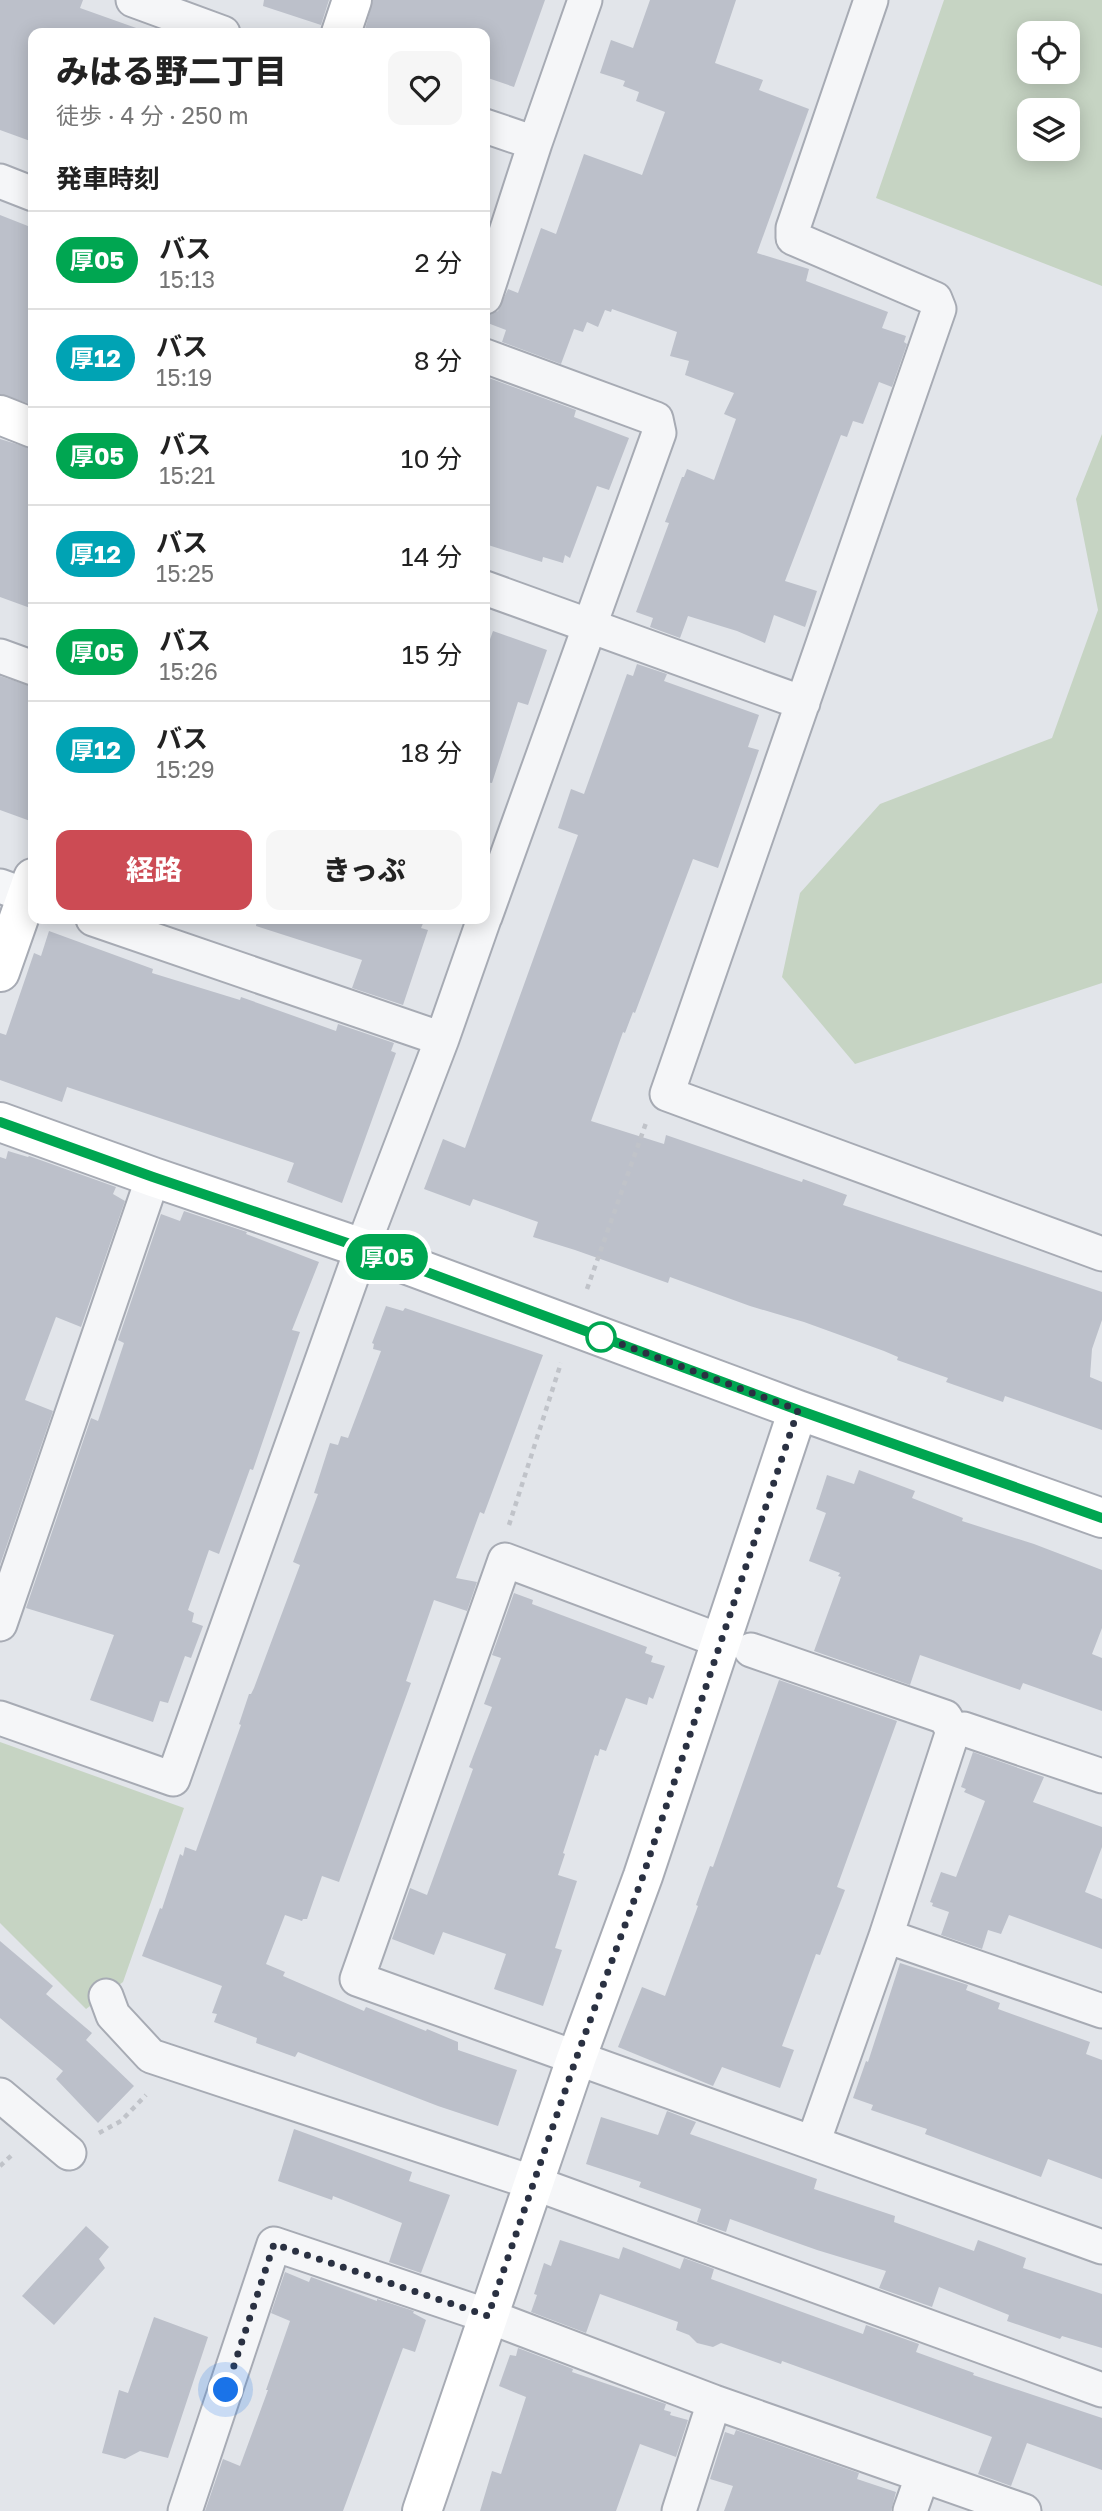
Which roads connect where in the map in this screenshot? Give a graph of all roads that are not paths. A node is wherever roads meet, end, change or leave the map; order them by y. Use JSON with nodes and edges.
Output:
{"nodes":[{"id":1,"x":133,"y":0,"type":"edge"},
{"id":2,"x":352,"y":0,"type":"edge"},
{"id":3,"x":585,"y":0,"type":"edge"},
{"id":4,"x":871,"y":0,"type":"edge"},
{"id":5,"x":209,"y":28,"type":"edge"},
{"id":6,"x":343,"y":28,"type":"edge"},
{"id":7,"x":490,"y":128,"type":"edge"},
{"id":8,"x":535,"y":143,"type":"junction"},
{"id":9,"x":0,"y":181,"type":"edge"},
{"id":10,"x":28,"y":192,"type":"edge"},
{"id":11,"x":490,"y":282,"type":"edge"},
{"id":12,"x":490,"y":358,"type":"edge"},
{"id":13,"x":0,"y":415,"type":"edge"},
{"id":14,"x":28,"y":426,"type":"edge"},
{"id":15,"x":490,"y":591,"type":"edge"},
{"id":16,"x":590,"y":625,"type":"junction"},
{"id":17,"x":0,"y":656,"type":"edge"},
{"id":18,"x":28,"y":666,"type":"edge"},
{"id":19,"x":803,"y":704,"type":"junction"},
{"id":20,"x":499,"y":831,"type":"edge"},
{"id":21,"x":490,"y":883,"type":"edge"},
{"id":22,"x":23,"y":890,"type":"edge"},
{"id":23,"x":108,"y":924,"type":"edge"},
{"id":24,"x":482,"y":924,"type":"edge"},
{"id":25,"x":0,"y":972,"type":"edge"},
{"id":26,"x":442,"y":1039,"type":"junction"},
{"id":27,"x":0,"y":1122,"type":"edge"},
{"id":28,"x":153,"y":1177,"type":"junction"},
{"id":29,"x":362,"y":1248,"type":"junction"},
{"id":30,"x":1102,"y":1254,"type":"edge"},
{"id":31,"x":798,"y":1410,"type":"junction"},
{"id":32,"x":1102,"y":1518,"type":"edge"},
{"id":33,"x":0,"y":1624,"type":"edge"},
{"id":34,"x":736,"y":1645,"type":"junction"},
{"id":35,"x":0,"y":1718,"type":"edge"},
{"id":36,"x":953,"y":1731,"type":"junction"},
{"id":37,"x":1102,"y":1776,"type":"edge"},
{"id":38,"x":886,"y":1936,"type":"junction"},
{"id":39,"x":106,"y":1996,"type":"dead end"},
{"id":40,"x":1102,"y":2011,"type":"edge"},
{"id":41,"x":576,"y":2059,"type":"junction"},
{"id":42,"x":0,"y":2095,"type":"edge"},
{"id":43,"x":813,"y":2143,"type":"junction"},
{"id":44,"x":69,"y":2153,"type":"road end"},
{"id":45,"x":534,"y":2183,"type":"junction"},
{"id":46,"x":1102,"y":2247,"type":"edge"},
{"id":47,"x":488,"y":2316,"type":"junction"},
{"id":48,"x":1102,"y":2390,"type":"edge"},
{"id":49,"x":714,"y":2402,"type":"junction"},
{"id":50,"x":922,"y":2477,"type":"junction"},
{"id":51,"x":185,"y":2511,"type":"edge"},
{"id":52,"x":422,"y":2511,"type":"edge"},
{"id":53,"x":679,"y":2511,"type":"edge"},
{"id":54,"x":910,"y":2511,"type":"edge"},
{"id":55,"x":1024,"y":2511,"type":"edge"}],
"edges":[{"from":1,"to":5,"type":"street"},
{"from":2,"to":6,"type":"street"},
{"from":3,"to":8,"type":"street"},
{"from":4,"to":19,"type":"street"},
{"from":7,"to":8,"type":"street"},
{"from":8,"to":11,"type":"street"},
{"from":9,"to":10,"type":"street"},
{"from":12,"to":16,"type":"street"},
{"from":13,"to":14,"type":"street"},
{"from":15,"to":16,"type":"street"},
{"from":16,"to":19,"type":"street"},
{"from":16,"to":20,"type":"street"},
{"from":17,"to":18,"type":"street"},
{"from":19,"to":30,"type":"street"},
{"from":20,"to":21,"type":"street"},
{"from":22,"to":25,"type":"street"},
{"from":23,"to":26,"type":"street"},
{"from":24,"to":26,"type":"street"},
{"from":26,"to":29,"type":"street"},
{"from":27,"to":28,"type":"street"},
{"from":28,"to":29,"type":"street"},
{"from":28,"to":33,"type":"street"},
{"from":29,"to":31,"type":"street"},
{"from":29,"to":35,"type":"street"},
{"from":31,"to":32,"type":"street"},
{"from":31,"to":34,"type":"street"},
{"from":34,"to":36,"type":"street"},
{"from":34,"to":41,"type":"street"},
{"from":34,"to":41,"type":"street"},
{"from":36,"to":37,"type":"street"},
{"from":36,"to":38,"type":"street"},
{"from":38,"to":40,"type":"street"},
{"from":38,"to":43,"type":"street"},
{"from":39,"to":45,"type":"street"},
{"from":41,"to":43,"type":"street"},
{"from":41,"to":45,"type":"street"},
{"from":42,"to":44,"type":"street"},
{"from":43,"to":46,"type":"street"},
{"from":45,"to":47,"type":"street"},
{"from":45,"to":48,"type":"street"},
{"from":47,"to":49,"type":"street"},
{"from":47,"to":51,"type":"street"},
{"from":47,"to":52,"type":"street"},
{"from":49,"to":50,"type":"street"},
{"from":49,"to":53,"type":"street"},
{"from":50,"to":54,"type":"street"},
{"from":50,"to":55,"type":"street"}]}
